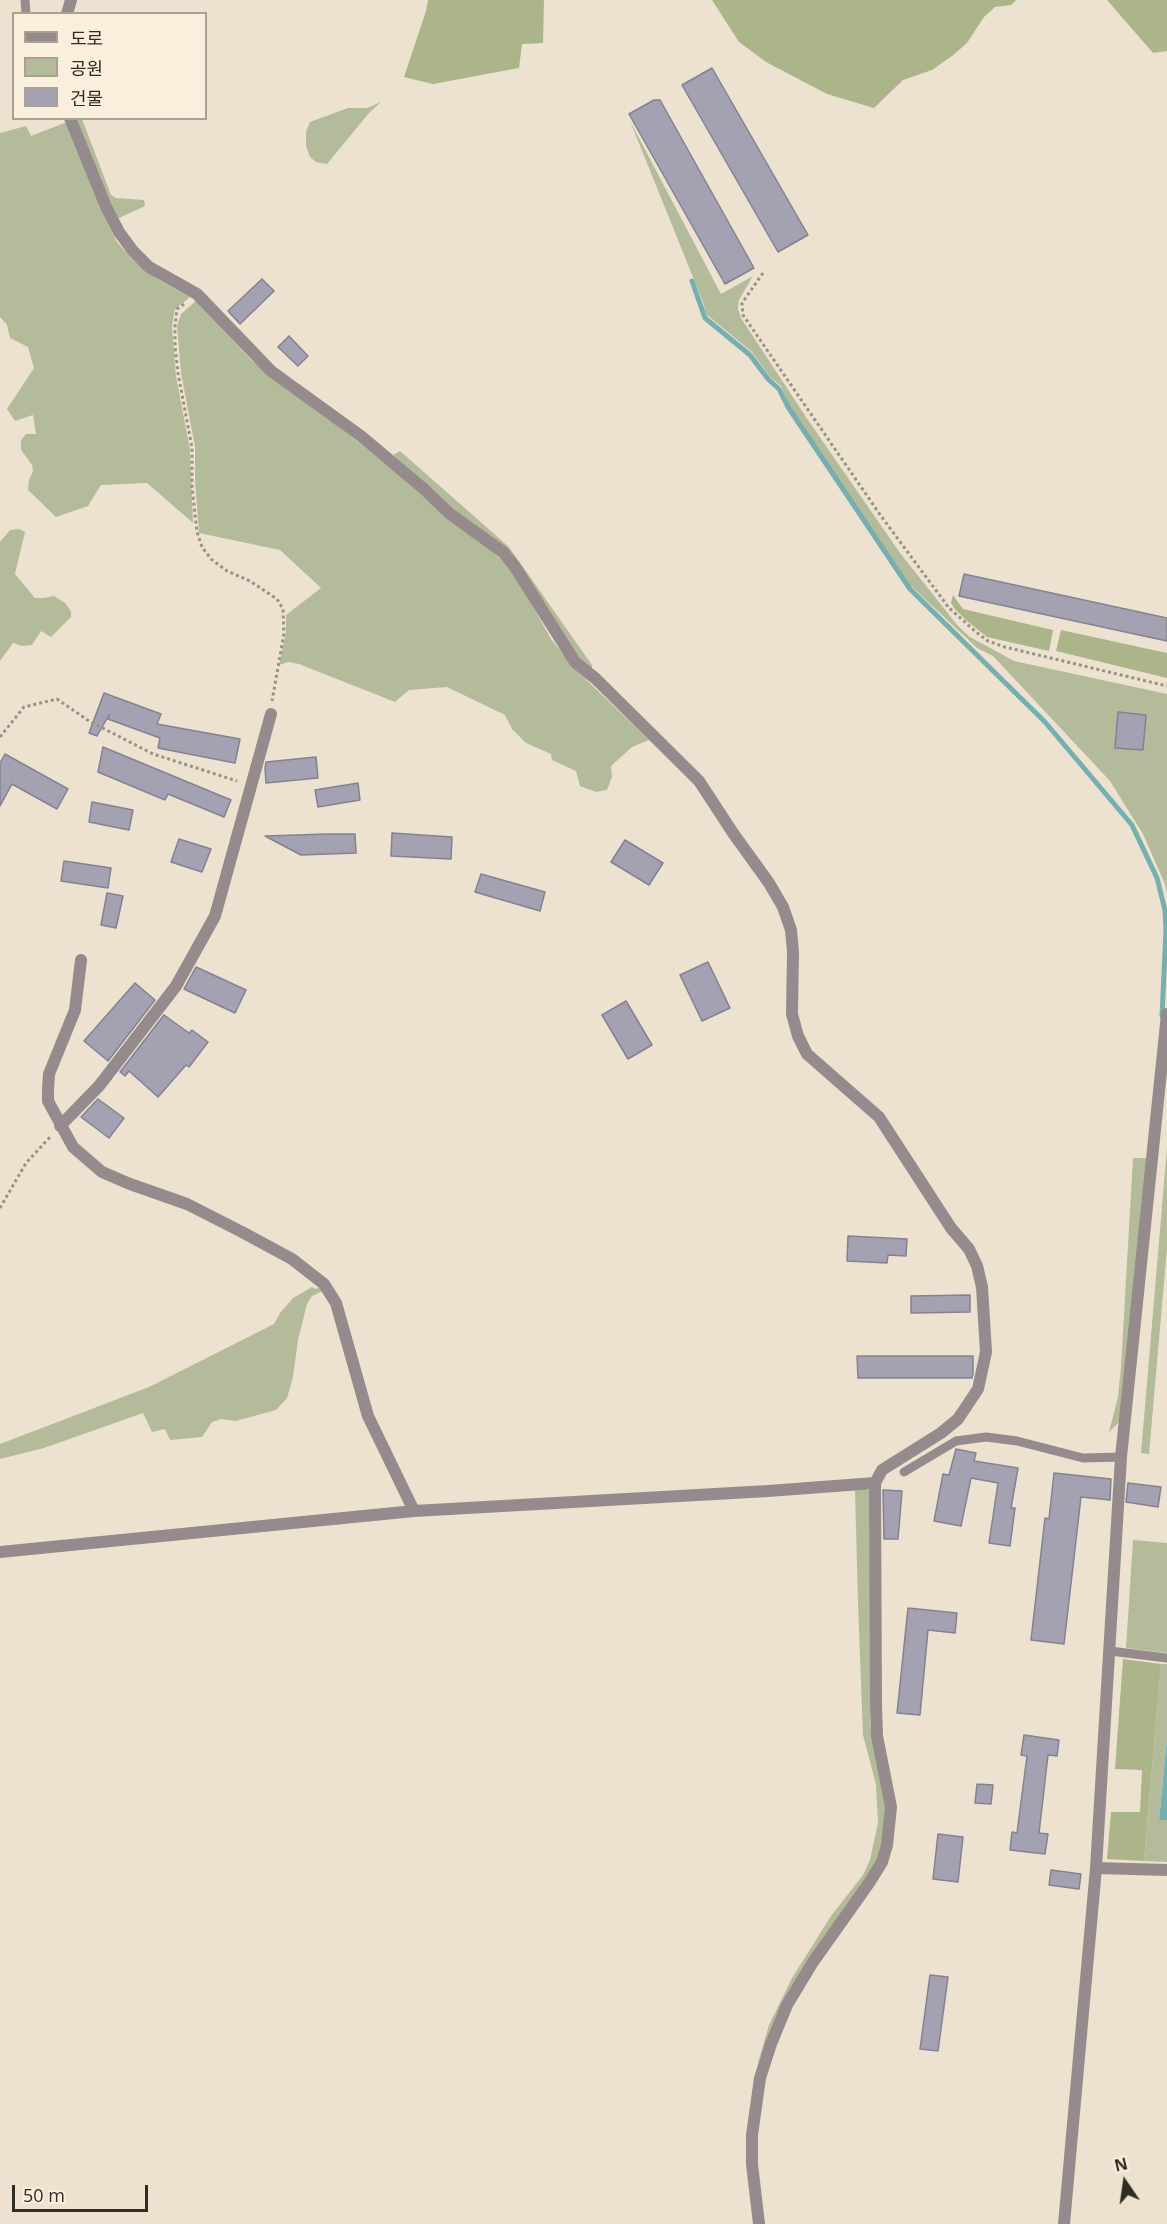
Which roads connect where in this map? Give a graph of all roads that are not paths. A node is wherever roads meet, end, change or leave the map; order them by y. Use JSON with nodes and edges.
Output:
{"nodes":[{"id":1,"x":71,"y":120,"type":"edge"},
{"id":2,"x":271,"y":714,"type":"road end"},
{"id":3,"x":81,"y":960,"type":"dead end"},
{"id":4,"x":1167,"y":1014,"type":"edge"},
{"id":5,"x":60,"y":1126,"type":"junction"},
{"id":6,"x":1121,"y":1456,"type":"junction"},
{"id":7,"x":904,"y":1472,"type":"dead end"},
{"id":8,"x":875,"y":1483,"type":"junction"},
{"id":9,"x":414,"y":1511,"type":"junction"},
{"id":10,"x":0,"y":1552,"type":"edge"},
{"id":11,"x":1110,"y":1651,"type":"junction"},
{"id":12,"x":1167,"y":1658,"type":"edge"},
{"id":13,"x":1096,"y":1868,"type":"junction"},
{"id":14,"x":1167,"y":1870,"type":"edge"},
{"id":15,"x":759,"y":2224,"type":"edge"},
{"id":16,"x":1064,"y":2224,"type":"edge"}],
"edges":[{"from":1,"to":8,"type":"street"},
{"from":2,"to":5,"type":"street"},
{"from":3,"to":5,"type":"street"},
{"from":4,"to":6,"type":"street"},
{"from":5,"to":9,"type":"street"},
{"from":6,"to":7,"type":"lane"},
{"from":6,"to":11,"type":"street"},
{"from":8,"to":9,"type":"street"},
{"from":8,"to":15,"type":"street"},
{"from":9,"to":10,"type":"street"},
{"from":11,"to":12,"type":"lane"},
{"from":11,"to":13,"type":"street"},
{"from":13,"to":14,"type":"street"},
{"from":13,"to":16,"type":"street"}]}
